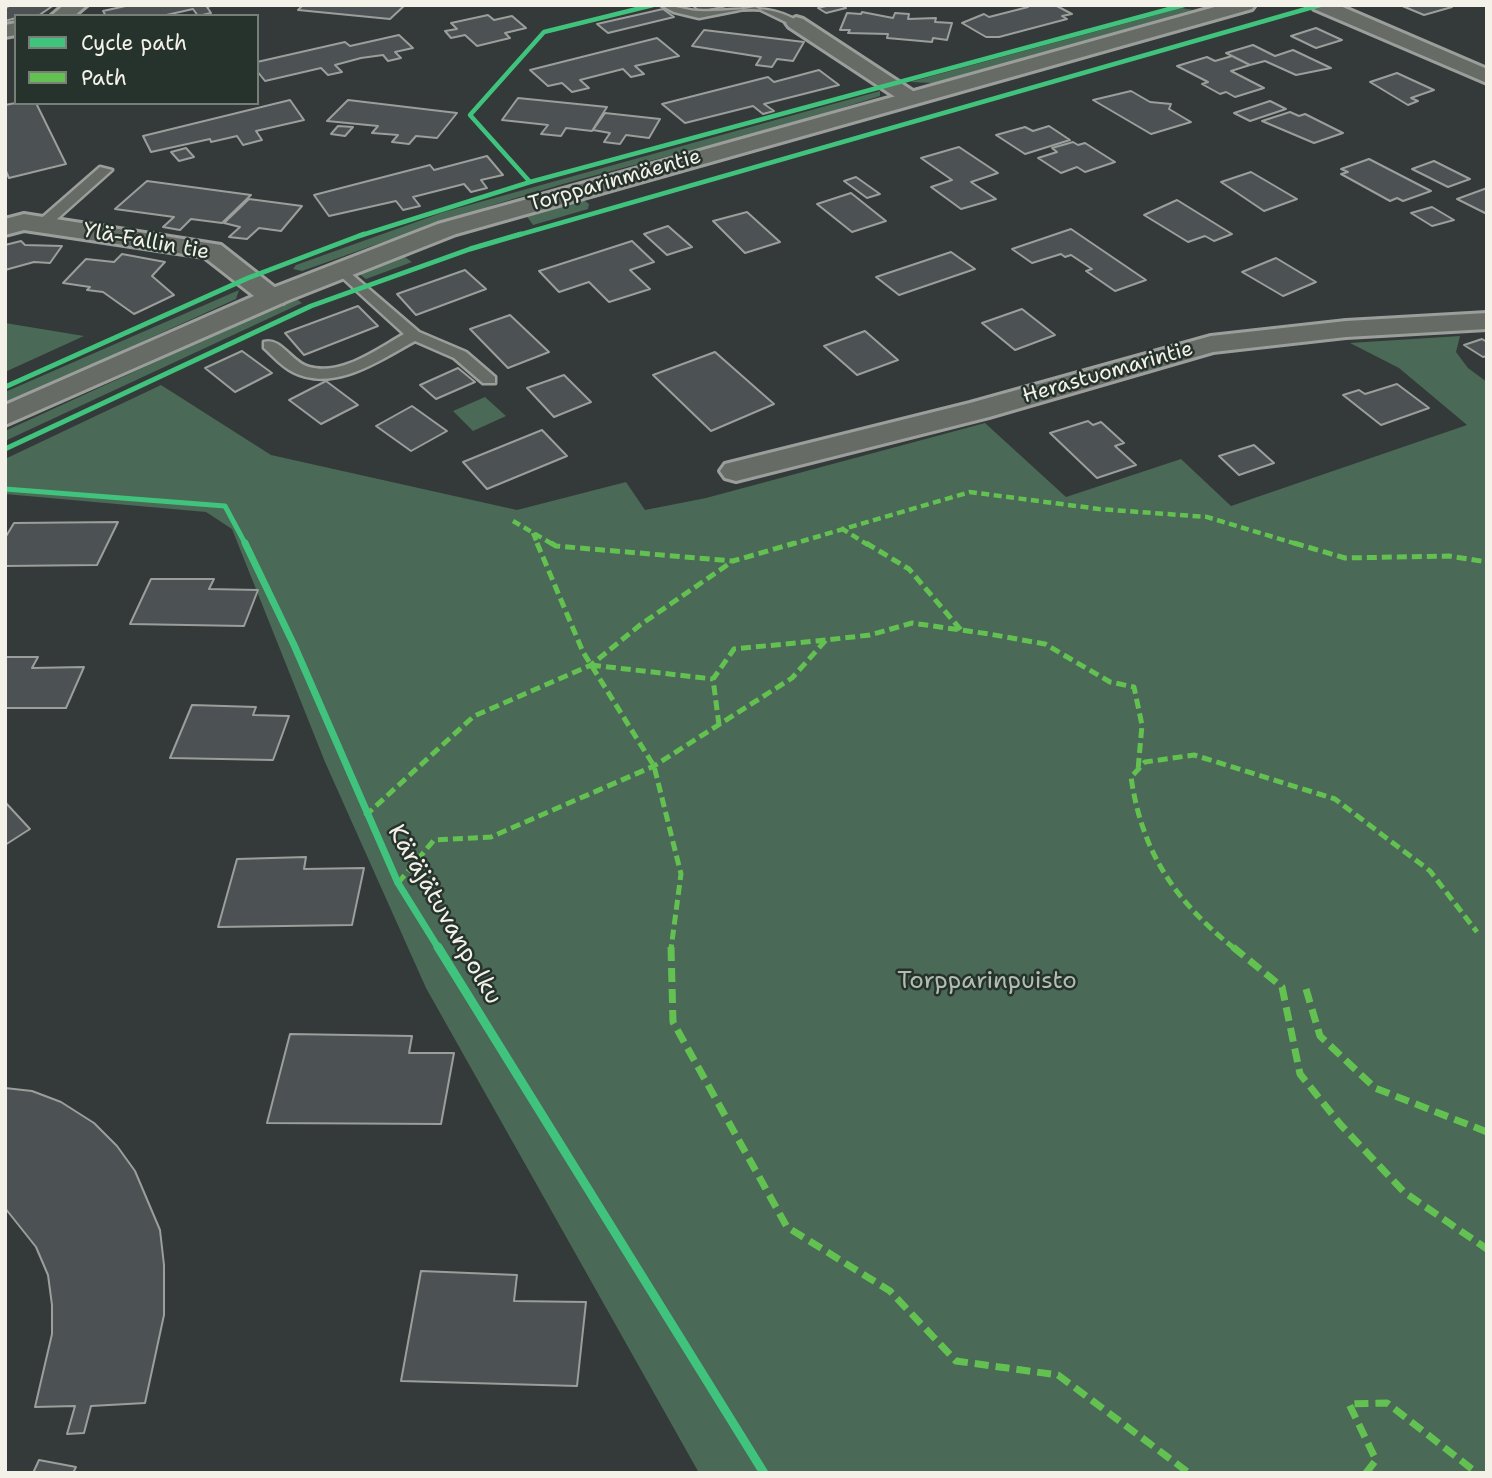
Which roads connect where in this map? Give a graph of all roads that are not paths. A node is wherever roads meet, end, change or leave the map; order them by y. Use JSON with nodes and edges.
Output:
{"nodes":[{"id":1,"x":666,"y":5,"type":"edge"},
{"id":2,"x":752,"y":5,"type":"edge"},
{"id":3,"x":759,"y":5,"type":"edge"},
{"id":4,"x":1245,"y":5,"type":"edge"},
{"id":5,"x":1321,"y":5,"type":"edge"},
{"id":6,"x":796,"y":23,"type":"joint"},
{"id":7,"x":1487,"y":77,"type":"edge"},
{"id":8,"x":911,"y":97,"type":"junction"},
{"id":9,"x":105,"y":170,"type":"dead end"},
{"id":10,"x":42,"y":225,"type":"junction"},
{"id":11,"x":5,"y":227,"type":"edge"},
{"id":12,"x":341,"y":269,"type":"junction"},
{"id":13,"x":273,"y":297,"type":"junction"},
{"id":14,"x":1487,"y":321,"type":"edge"},
{"id":15,"x":414,"y":335,"type":"junction"},
{"id":16,"x":269,"y":345,"type":"dead end"},
{"id":17,"x":489,"y":380,"type":"dead end"},
{"id":18,"x":5,"y":416,"type":"edge"},
{"id":19,"x":736,"y":471,"type":"dead end"}],
"edges":[{"from":1,"to":2,"type":"lane"},
{"from":3,"to":6,"type":"lane"},
{"from":4,"to":8,"type":"street","name":"Torpparinmäentie"},
{"from":5,"to":7,"type":"street"},
{"from":6,"to":8,"type":"street"},
{"from":8,"to":12,"type":"street","name":"Torpparinmäentie"},
{"from":9,"to":10,"type":"lane"},
{"from":10,"to":11,"type":"street","name":"Ylä-Fallin tie"},
{"from":10,"to":13,"type":"street","name":"Ylä-Fallin tie"},
{"from":12,"to":13,"type":"street","name":"Torpparinmäentie"},
{"from":12,"to":15,"type":"lane"},
{"from":13,"to":18,"type":"street","name":"Torpparinmäentie"},
{"from":14,"to":19,"type":"street","name":"Herastuomarintie"},
{"from":15,"to":16,"type":"lane"},
{"from":15,"to":17,"type":"lane"}]}
